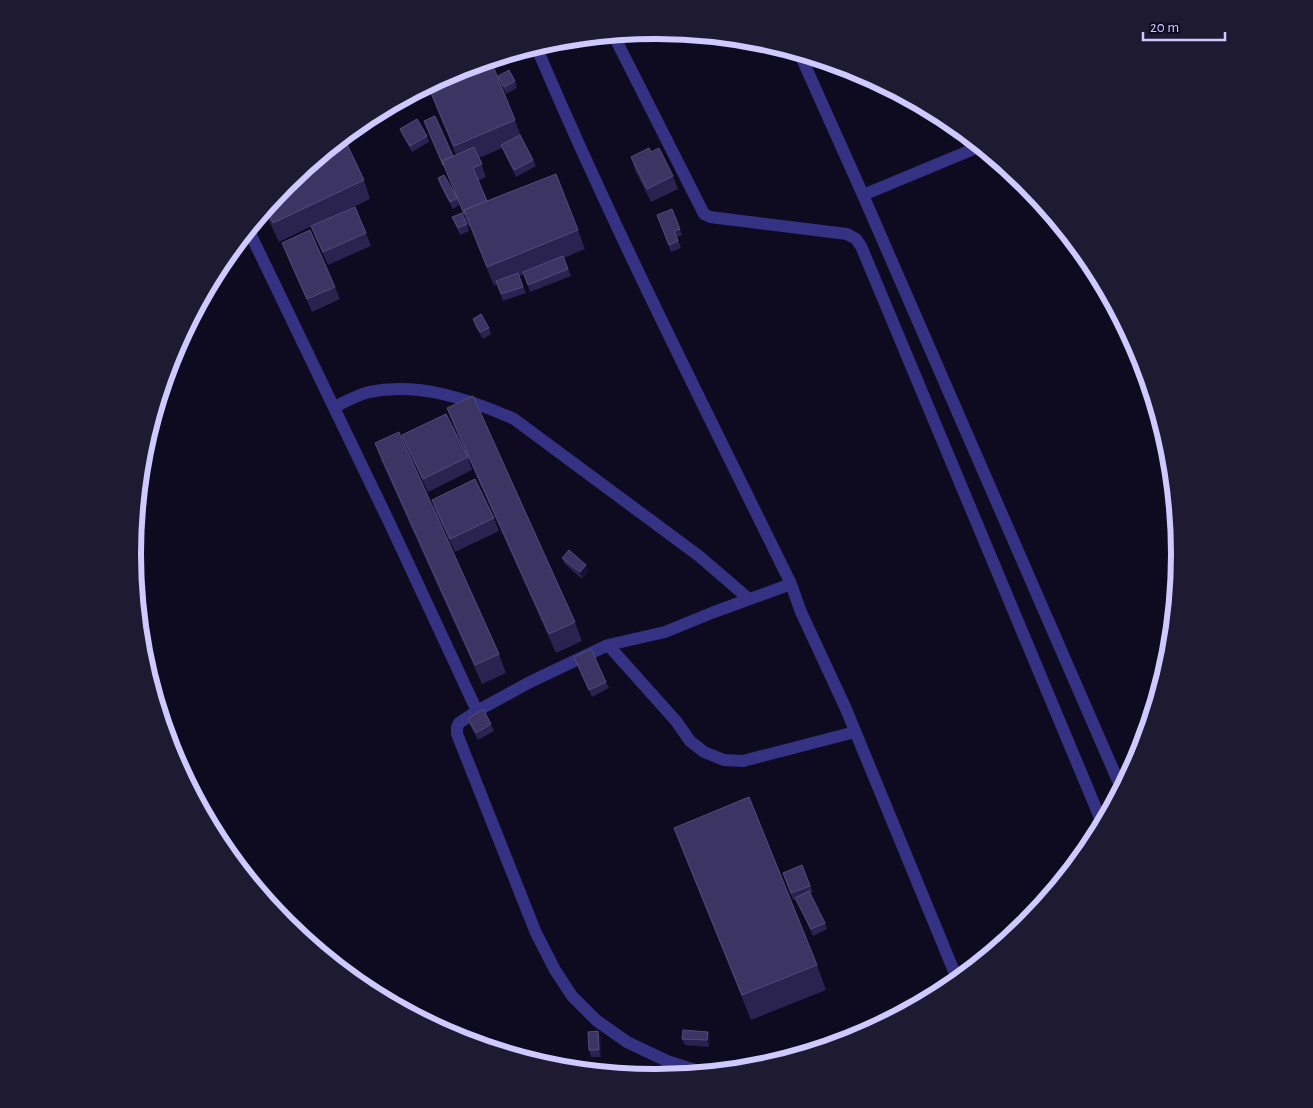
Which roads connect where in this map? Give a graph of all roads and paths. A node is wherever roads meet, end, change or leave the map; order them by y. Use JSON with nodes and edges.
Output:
{"nodes":[{"id":1,"x":616,"y":41,"type":"edge"},
{"id":2,"x":539,"y":53,"type":"edge"},
{"id":3,"x":803,"y":60,"type":"edge"},
{"id":4,"x":974,"y":149,"type":"edge"},
{"id":5,"x":863,"y":195,"type":"junction"},
{"id":6,"x":251,"y":236,"type":"edge"},
{"id":7,"x":334,"y":407,"type":"junction"},
{"id":8,"x":791,"y":584,"type":"junction"},
{"id":9,"x":749,"y":599,"type":"junction"},
{"id":10,"x":608,"y":645,"type":"junction"},
{"id":11,"x":476,"y":711,"type":"junction"},
{"id":12,"x":855,"y":732,"type":"junction"},
{"id":13,"x":1119,"y":782,"type":"edge"},
{"id":14,"x":1100,"y":817,"type":"edge"},
{"id":15,"x":955,"y":974,"type":"edge"},
{"id":16,"x":687,"y":1068,"type":"edge"}],
"edges":[{"from":1,"to":14,"type":"street"},
{"from":2,"to":8,"type":"street"},
{"from":3,"to":5,"type":"street"},
{"from":4,"to":5,"type":"street"},
{"from":5,"to":13,"type":"street"},
{"from":6,"to":7,"type":"street"},
{"from":7,"to":9,"type":"street"},
{"from":7,"to":11,"type":"street"},
{"from":8,"to":9,"type":"street"},
{"from":8,"to":12,"type":"street"},
{"from":9,"to":10,"type":"street"},
{"from":10,"to":11,"type":"street"},
{"from":10,"to":12,"type":"street"},
{"from":11,"to":16,"type":"street"},
{"from":12,"to":15,"type":"street"}]}
